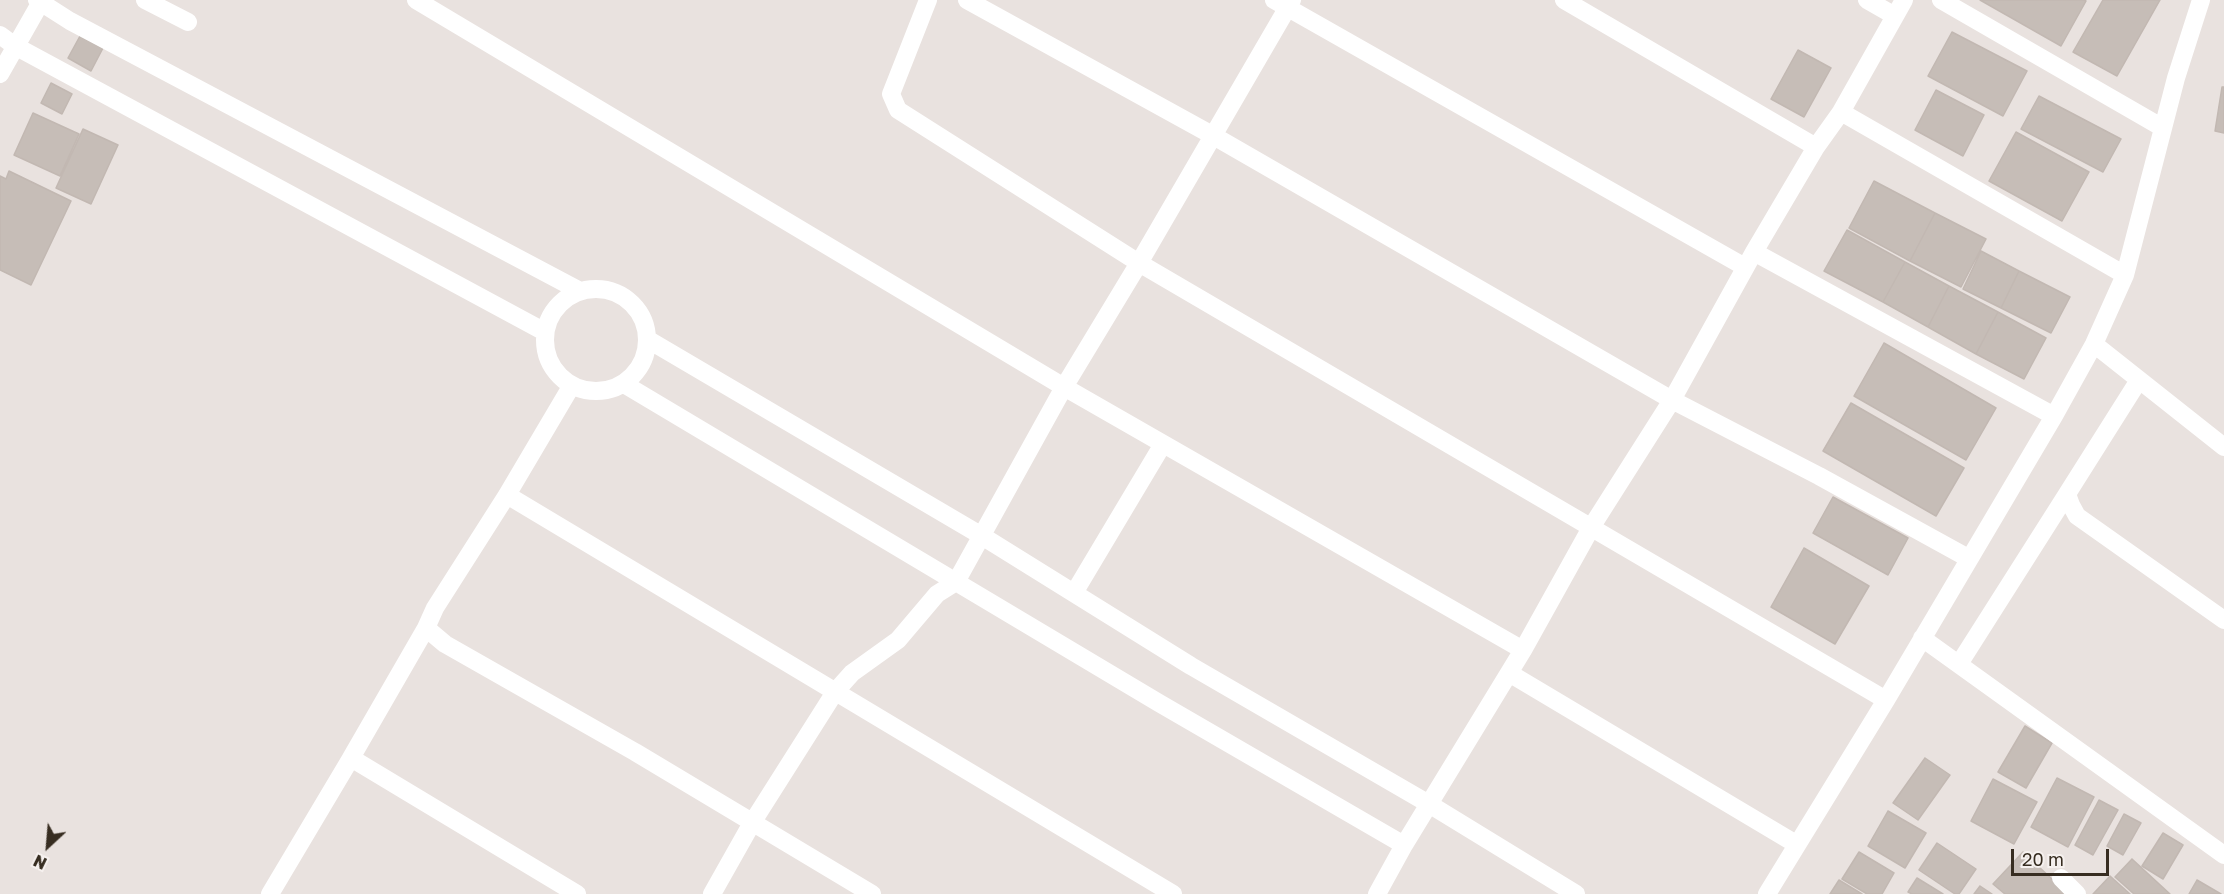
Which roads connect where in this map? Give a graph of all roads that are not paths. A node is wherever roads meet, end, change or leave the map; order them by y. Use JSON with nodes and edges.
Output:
{"nodes":[{"id":1,"x":145,"y":0,"type":"edge"},
{"id":2,"x":416,"y":0,"type":"edge"},
{"id":3,"x":928,"y":0,"type":"edge"},
{"id":4,"x":967,"y":0,"type":"edge"},
{"id":5,"x":1564,"y":0,"type":"edge"},
{"id":6,"x":1867,"y":0,"type":"edge"},
{"id":7,"x":1941,"y":0,"type":"edge"},
{"id":8,"x":2201,"y":0,"type":"edge"},
{"id":9,"x":40,"y":1,"type":"edge"},
{"id":10,"x":1284,"y":3,"type":"edge"},
{"id":11,"x":1900,"y":8,"type":"edge"},
{"id":12,"x":188,"y":22,"type":"dead end"},
{"id":13,"x":0,"y":35,"type":"edge"},
{"id":14,"x":15,"y":46,"type":"junction"},
{"id":15,"x":0,"y":74,"type":"edge"},
{"id":16,"x":1841,"y":112,"type":"junction"},
{"id":17,"x":2163,"y":128,"type":"junction"},
{"id":18,"x":1212,"y":135,"type":"junction"},
{"id":19,"x":1816,"y":147,"type":"junction"},
{"id":20,"x":1749,"y":260,"type":"junction"},
{"id":21,"x":1139,"y":263,"type":"junction"},
{"id":22,"x":2125,"y":275,"type":"junction"},
{"id":23,"x":580,"y":291,"type":"junction"},
{"id":24,"x":545,"y":332,"type":"junction"},
{"id":25,"x":647,"y":339,"type":"junction"},
{"id":26,"x":2094,"y":344,"type":"junction"},
{"id":27,"x":2139,"y":380,"type":"junction"},
{"id":28,"x":624,"y":384,"type":"junction"},
{"id":29,"x":572,"y":386,"type":"junction"},
{"id":30,"x":1064,"y":387,"type":"junction"},
{"id":31,"x":1672,"y":400,"type":"junction"},
{"id":32,"x":2054,"y":416,"type":"junction"},
{"id":33,"x":1163,"y":444,"type":"junction"},
{"id":34,"x":2224,"y":447,"type":"edge"},
{"id":35,"x":2067,"y":494,"type":"junction"},
{"id":36,"x":507,"y":495,"type":"junction"},
{"id":37,"x":1592,"y":526,"type":"junction"},
{"id":38,"x":982,"y":536,"type":"junction"},
{"id":39,"x":1968,"y":558,"type":"junction"},
{"id":40,"x":956,"y":582,"type":"junction"},
{"id":41,"x":1074,"y":593,"type":"junction"},
{"id":42,"x":2224,"y":620,"type":"edge"},
{"id":43,"x":426,"y":628,"type":"junction"},
{"id":44,"x":1922,"y":638,"type":"junction"},
{"id":45,"x":1523,"y":650,"type":"junction"},
{"id":46,"x":1959,"y":664,"type":"junction"},
{"id":47,"x":1509,"y":673,"type":"junction"},
{"id":48,"x":835,"y":692,"type":"junction"},
{"id":49,"x":1886,"y":700,"type":"junction"},
{"id":50,"x":351,"y":758,"type":"junction"},
{"id":51,"x":1429,"y":804,"type":"junction"},
{"id":52,"x":752,"y":823,"type":"junction"},
{"id":53,"x":1796,"y":844,"type":"junction"},
{"id":54,"x":1404,"y":845,"type":"junction"},
{"id":55,"x":2224,"y":855,"type":"edge"},
{"id":56,"x":2061,"y":878,"type":"dead end"},
{"id":57,"x":270,"y":894,"type":"edge"},
{"id":58,"x":577,"y":894,"type":"edge"},
{"id":59,"x":712,"y":894,"type":"edge"},
{"id":60,"x":872,"y":894,"type":"edge"},
{"id":61,"x":1173,"y":894,"type":"edge"},
{"id":62,"x":1377,"y":894,"type":"edge"},
{"id":63,"x":1576,"y":894,"type":"edge"},
{"id":64,"x":1767,"y":894,"type":"edge"},
{"id":65,"x":2077,"y":894,"type":"edge"}],
"edges":[{"from":1,"to":12,"type":"street"},
{"from":2,"to":30,"type":"street"},
{"from":3,"to":21,"type":"street"},
{"from":4,"to":18,"type":"street"},
{"from":5,"to":19,"type":"street"},
{"from":6,"to":11,"type":"street"},
{"from":7,"to":17,"type":"street"},
{"from":8,"to":17,"type":"street"},
{"from":9,"to":14,"type":"street"},
{"from":9,"to":23,"type":"street"},
{"from":10,"to":18,"type":"street"},
{"from":10,"to":20,"type":"street"},
{"from":11,"to":16,"type":"street"},
{"from":13,"to":14,"type":"street"},
{"from":14,"to":15,"type":"street"},
{"from":14,"to":24,"type":"street"},
{"from":16,"to":19,"type":"street"},
{"from":16,"to":22,"type":"street"},
{"from":17,"to":22,"type":"street"},
{"from":18,"to":21,"type":"street"},
{"from":18,"to":31,"type":"street"},
{"from":19,"to":20,"type":"street"},
{"from":20,"to":31,"type":"street"},
{"from":20,"to":32,"type":"street"},
{"from":21,"to":30,"type":"street"},
{"from":21,"to":37,"type":"street"},
{"from":22,"to":26,"type":"street"},
{"from":23,"to":24,"type":"street"},
{"from":23,"to":25,"type":"street"},
{"from":24,"to":29,"type":"street"},
{"from":25,"to":28,"type":"street"},
{"from":25,"to":38,"type":"street"},
{"from":26,"to":27,"type":"street"},
{"from":26,"to":32,"type":"street"},
{"from":27,"to":34,"type":"street"},
{"from":27,"to":35,"type":"street"},
{"from":28,"to":29,"type":"street"},
{"from":28,"to":40,"type":"street"},
{"from":29,"to":36,"type":"street"},
{"from":30,"to":33,"type":"street"},
{"from":30,"to":38,"type":"street"},
{"from":31,"to":37,"type":"street"},
{"from":31,"to":39,"type":"street"},
{"from":32,"to":39,"type":"street"},
{"from":33,"to":41,"type":"street"},
{"from":33,"to":45,"type":"street"},
{"from":35,"to":42,"type":"street"},
{"from":35,"to":46,"type":"street"},
{"from":36,"to":43,"type":"street"},
{"from":36,"to":48,"type":"street"},
{"from":37,"to":45,"type":"street"},
{"from":37,"to":49,"type":"street"},
{"from":38,"to":40,"type":"street"},
{"from":38,"to":41,"type":"street"},
{"from":39,"to":44,"type":"street"},
{"from":40,"to":48,"type":"street"},
{"from":40,"to":54,"type":"street"},
{"from":41,"to":51,"type":"street"},
{"from":43,"to":50,"type":"street"},
{"from":43,"to":52,"type":"street"},
{"from":44,"to":46,"type":"street"},
{"from":44,"to":49,"type":"street"},
{"from":45,"to":47,"type":"street"},
{"from":46,"to":55,"type":"street"},
{"from":47,"to":51,"type":"street"},
{"from":47,"to":53,"type":"street"},
{"from":48,"to":52,"type":"street"},
{"from":48,"to":61,"type":"street"},
{"from":49,"to":53,"type":"street"},
{"from":50,"to":57,"type":"street"},
{"from":50,"to":58,"type":"street"},
{"from":51,"to":54,"type":"street"},
{"from":51,"to":63,"type":"street"},
{"from":52,"to":59,"type":"street"},
{"from":52,"to":60,"type":"street"},
{"from":53,"to":64,"type":"street"},
{"from":54,"to":62,"type":"street"},
{"from":56,"to":65,"type":"street"}]}
